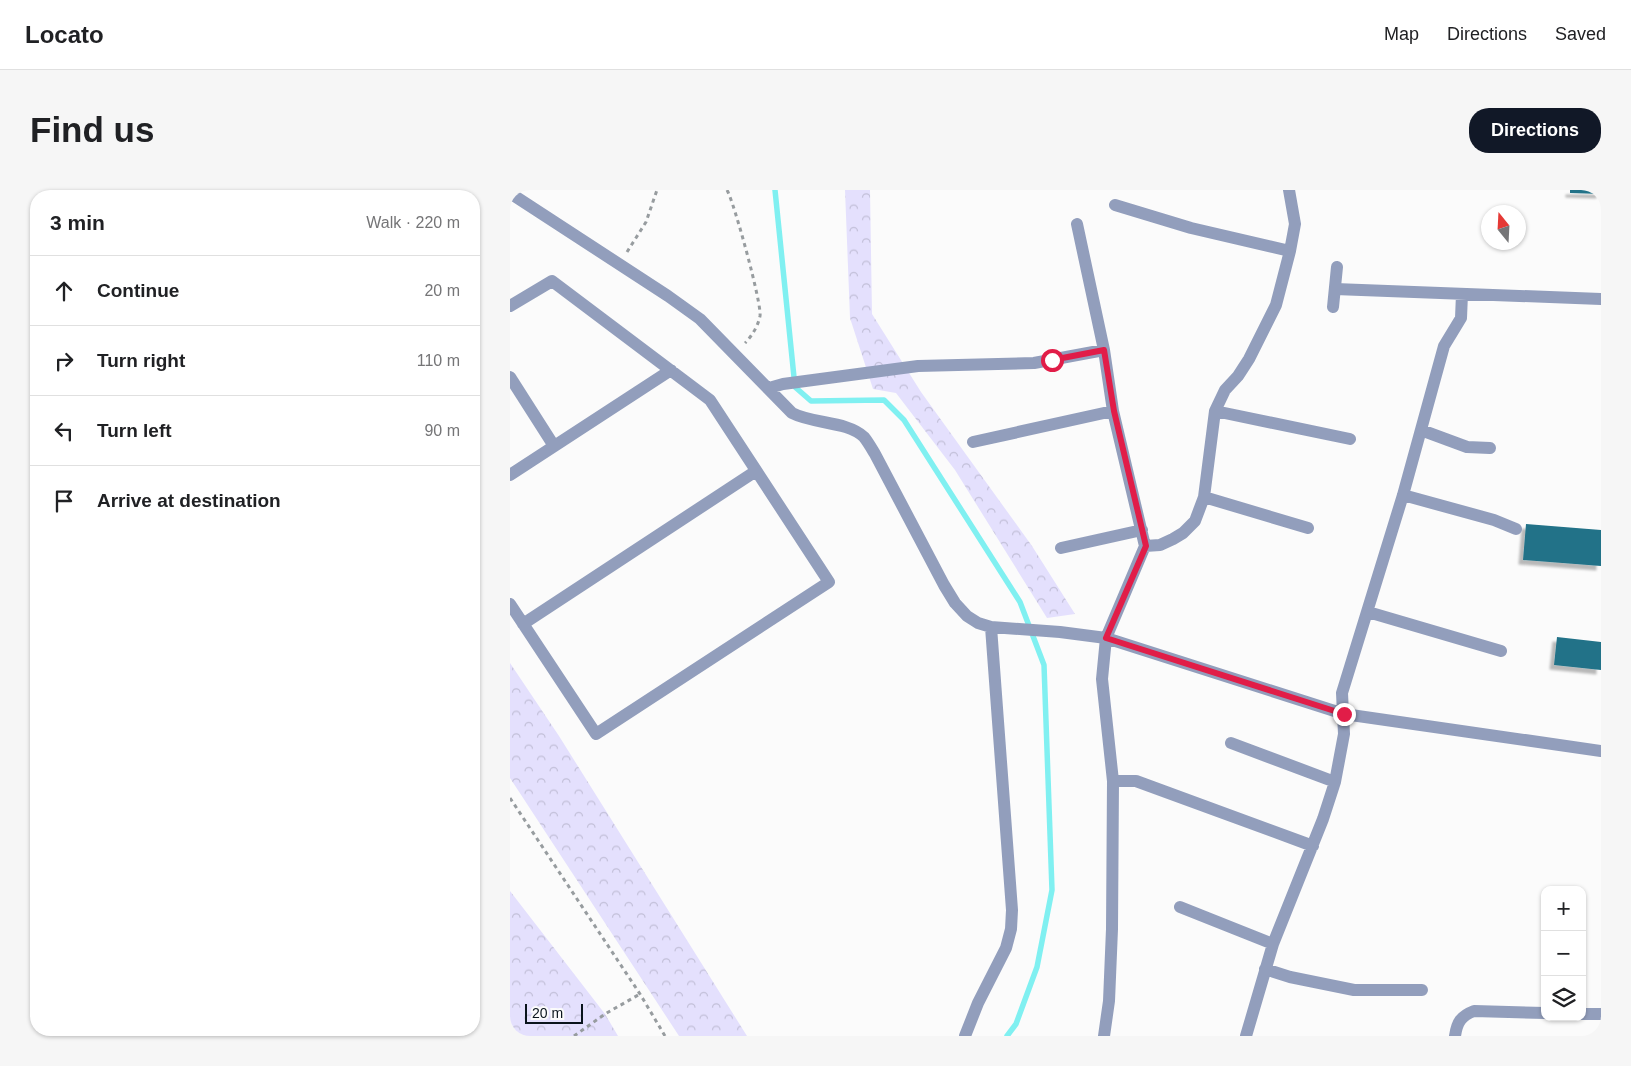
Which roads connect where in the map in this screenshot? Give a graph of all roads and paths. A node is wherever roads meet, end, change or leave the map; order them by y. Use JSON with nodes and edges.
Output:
{"nodes":[{"id":1,"x":657,"y":190,"type":"edge"},
{"id":2,"x":727,"y":190,"type":"edge"},
{"id":3,"x":1289,"y":190,"type":"edge"},
{"id":4,"x":510,"y":193,"type":"edge"},
{"id":5,"x":1115,"y":204,"type":"dead end"},
{"id":6,"x":1077,"y":224,"type":"dead end"},
{"id":7,"x":1290,"y":251,"type":"junction"},
{"id":8,"x":619,"y":264,"type":"junction"},
{"id":9,"x":1337,"y":267,"type":"dead end"},
{"id":10,"x":1335,"y":289,"type":"junction"},
{"id":11,"x":1462,"y":294,"type":"junction"},
{"id":12,"x":1601,"y":299,"type":"edge"},
{"id":13,"x":510,"y":306,"type":"edge"},
{"id":14,"x":1333,"y":307,"type":"dead end"},
{"id":15,"x":1104,"y":350,"type":"junction"},
{"id":16,"x":734,"y":354,"type":"junction"},
{"id":17,"x":671,"y":370,"type":"junction"},
{"id":18,"x":510,"y":377,"type":"edge"},
{"id":19,"x":769,"y":388,"type":"junction"},
{"id":20,"x":1215,"y":410,"type":"junction"},
{"id":21,"x":1114,"y":411,"type":"junction"},
{"id":22,"x":1421,"y":430,"type":"junction"},
{"id":23,"x":1350,"y":439,"type":"dead end"},
{"id":24,"x":973,"y":442,"type":"dead end"},
{"id":25,"x":554,"y":446,"type":"junction"},
{"id":26,"x":1490,"y":448,"type":"dead end"},
{"id":27,"x":756,"y":471,"type":"junction"},
{"id":28,"x":510,"y":475,"type":"edge"},
{"id":29,"x":1402,"y":495,"type":"junction"},
{"id":30,"x":1204,"y":497,"type":"junction"},
{"id":31,"x":1308,"y":528,"type":"dead end"},
{"id":32,"x":1516,"y":529,"type":"dead end"},
{"id":33,"x":1142,"y":530,"type":"junction"},
{"id":34,"x":1146,"y":546,"type":"junction"},
{"id":35,"x":1061,"y":548,"type":"dead end"},
{"id":36,"x":510,"y":604,"type":"edge"},
{"id":37,"x":1368,"y":612,"type":"junction"},
{"id":38,"x":523,"y":624,"type":"junction"},
{"id":39,"x":991,"y":627,"type":"junction"},
{"id":40,"x":1106,"y":638,"type":"junction"},
{"id":41,"x":1501,"y":651,"type":"dead end"},
{"id":42,"x":1344,"y":714,"type":"junction"},
{"id":43,"x":1231,"y":743,"type":"dead end"},
{"id":44,"x":1601,"y":751,"type":"edge"},
{"id":45,"x":1113,"y":781,"type":"junction"},
{"id":46,"x":1335,"y":782,"type":"junction"},
{"id":47,"x":510,"y":798,"type":"edge"},
{"id":48,"x":1313,"y":846,"type":"junction"},
{"id":49,"x":1180,"y":907,"type":"dead end"},
{"id":50,"x":1273,"y":944,"type":"junction"},
{"id":51,"x":1265,"y":969,"type":"junction"},
{"id":52,"x":1422,"y":990,"type":"dead end"},
{"id":53,"x":640,"y":994,"type":"junction"},
{"id":54,"x":1541,"y":1013,"type":"edge"},
{"id":55,"x":1586,"y":1014,"type":"edge"},
{"id":56,"x":1601,"y":1014,"type":"edge"},
{"id":57,"x":574,"y":1036,"type":"edge"},
{"id":58,"x":665,"y":1036,"type":"edge"},
{"id":59,"x":965,"y":1036,"type":"edge"},
{"id":60,"x":1104,"y":1036,"type":"edge"},
{"id":61,"x":1246,"y":1036,"type":"edge"},
{"id":62,"x":1455,"y":1036,"type":"edge"}],
"edges":[{"from":1,"to":8,"type":"path"},
{"from":2,"to":16,"type":"path"},
{"from":3,"to":7,"type":"street"},
{"from":4,"to":8,"type":"street"},
{"from":5,"to":7,"type":"street"},
{"from":6,"to":15,"type":"street"},
{"from":7,"to":20,"type":"street"},
{"from":8,"to":16,"type":"street"},
{"from":9,"to":10,"type":"street"},
{"from":10,"to":11,"type":"street"},
{"from":10,"to":14,"type":"street"},
{"from":11,"to":12,"type":"street"},
{"from":11,"to":22,"type":"street"},
{"from":13,"to":17,"type":"street"},
{"from":15,"to":19,"type":"street"},
{"from":15,"to":21,"type":"street"},
{"from":16,"to":19,"type":"street"},
{"from":17,"to":25,"type":"street"},
{"from":17,"to":27,"type":"street"},
{"from":18,"to":25,"type":"street"},
{"from":19,"to":39,"type":"street"},
{"from":20,"to":23,"type":"street"},
{"from":20,"to":30,"type":"street"},
{"from":21,"to":24,"type":"street"},
{"from":21,"to":33,"type":"street"},
{"from":22,"to":26,"type":"street"},
{"from":22,"to":29,"type":"street"},
{"from":25,"to":28,"type":"street"},
{"from":27,"to":38,"type":"street"},
{"from":27,"to":38,"type":"street"},
{"from":29,"to":32,"type":"street"},
{"from":29,"to":37,"type":"street"},
{"from":30,"to":31,"type":"street"},
{"from":30,"to":34,"type":"street"},
{"from":33,"to":34,"type":"street"},
{"from":33,"to":35,"type":"street"},
{"from":34,"to":40,"type":"street"},
{"from":36,"to":38,"type":"street"},
{"from":37,"to":41,"type":"street"},
{"from":37,"to":42,"type":"street"},
{"from":39,"to":40,"type":"street"},
{"from":39,"to":59,"type":"street"},
{"from":40,"to":42,"type":"street"},
{"from":40,"to":45,"type":"street"},
{"from":42,"to":44,"type":"street"},
{"from":42,"to":46,"type":"street"},
{"from":43,"to":46,"type":"street"},
{"from":45,"to":48,"type":"street"},
{"from":45,"to":60,"type":"street"},
{"from":46,"to":48,"type":"street"},
{"from":47,"to":53,"type":"path"},
{"from":48,"to":50,"type":"street"},
{"from":49,"to":50,"type":"street"},
{"from":50,"to":51,"type":"street"},
{"from":51,"to":52,"type":"street"},
{"from":51,"to":61,"type":"street"},
{"from":53,"to":57,"type":"path"},
{"from":53,"to":58,"type":"path"},
{"from":54,"to":62,"type":"street"},
{"from":55,"to":56,"type":"street"}]}
